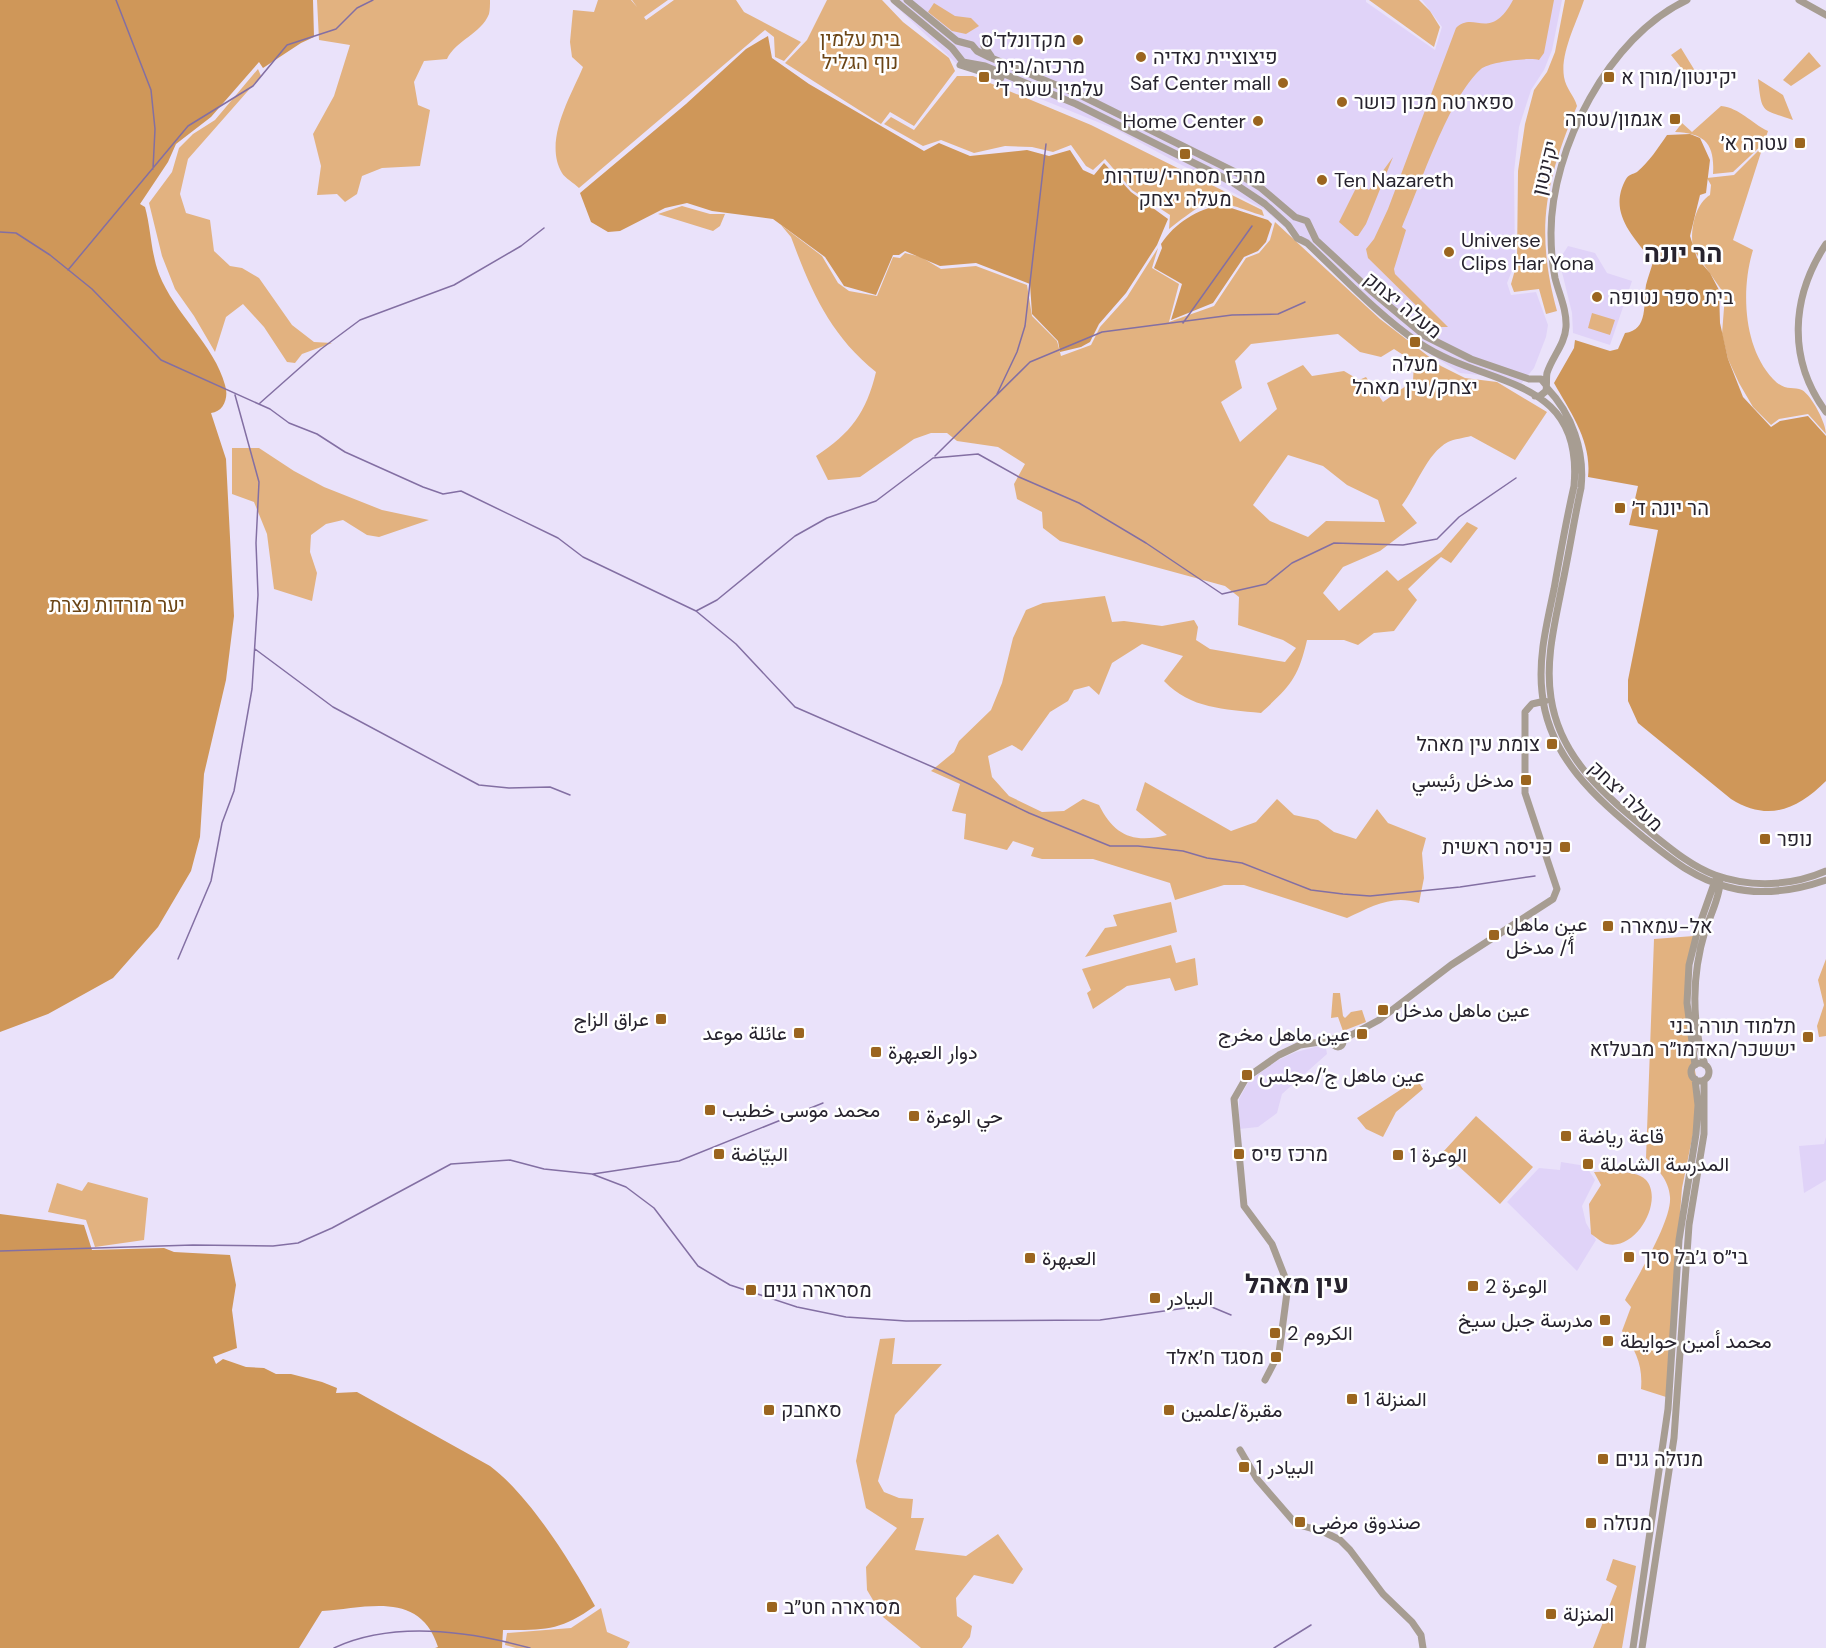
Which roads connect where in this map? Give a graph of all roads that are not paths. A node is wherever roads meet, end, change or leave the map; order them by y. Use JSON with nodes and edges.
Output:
{"nodes":[{"id":1,"x":893,"y":0,"type":"edge"},
{"id":2,"x":907,"y":0,"type":"edge"},
{"id":3,"x":1687,"y":0,"type":"edge"},
{"id":4,"x":1799,"y":0,"type":"edge"},
{"id":5,"x":1826,"y":15,"type":"edge"},
{"id":6,"x":989,"y":37,"type":"dead end"},
{"id":7,"x":965,"y":44,"type":"junction"},
{"id":8,"x":977,"y":51,"type":"junction"},
{"id":9,"x":959,"y":58,"type":"junction"},
{"id":10,"x":995,"y":60,"type":"junction"},
{"id":11,"x":970,"y":63,"type":"junction"},
{"id":12,"x":1049,"y":94,"type":"junction"},
{"id":13,"x":1303,"y":220,"type":"junction"},
{"id":14,"x":1312,"y":232,"type":"junction"},
{"id":15,"x":1293,"y":233,"type":"junction"},
{"id":16,"x":1300,"y":239,"type":"junction"},
{"id":17,"x":1826,"y":244,"type":"edge"},
{"id":18,"x":1558,"y":352,"type":"junction"},
{"id":19,"x":1536,"y":379,"type":"junction"},
{"id":20,"x":1546,"y":386,"type":"junction"},
{"id":21,"x":1532,"y":394,"type":"junction"},
{"id":22,"x":1826,"y":412,"type":"edge"},
{"id":23,"x":1547,"y":700,"type":"junction"},
{"id":24,"x":1826,"y":871,"type":"edge"},
{"id":25,"x":1719,"y":876,"type":"junction"},
{"id":26,"x":1700,"y":877,"type":"junction"},
{"id":27,"x":1826,"y":880,"type":"edge"},
{"id":28,"x":1717,"y":884,"type":"junction"},
{"id":29,"x":1737,"y":889,"type":"junction"},
{"id":30,"x":1711,"y":901,"type":"junction"},
{"id":31,"x":1695,"y":1065,"type":"junction"},
{"id":32,"x":1705,"y":1065,"type":"junction"},
{"id":33,"x":1695,"y":1079,"type":"junction"},
{"id":34,"x":1704,"y":1080,"type":"junction"},
{"id":35,"x":1265,"y":1380,"type":"dead end"},
{"id":36,"x":1240,"y":1450,"type":"dead end"},
{"id":37,"x":1423,"y":1648,"type":"edge"},
{"id":38,"x":1633,"y":1648,"type":"edge"},
{"id":39,"x":1642,"y":1648,"type":"edge"}],
"edges":[{"from":1,"to":9,"type":"street"},
{"from":1,"to":12,"type":"street"},
{"from":2,"to":7,"type":"street"},
{"from":3,"to":18,"type":"street","name":"יקינטון"},
{"from":4,"to":5,"type":"street"},
{"from":6,"to":10,"type":"street"},
{"from":7,"to":8,"type":"street"},
{"from":7,"to":9,"type":"street"},
{"from":8,"to":10,"type":"street"},
{"from":8,"to":11,"type":"street"},
{"from":9,"to":11,"type":"street"},
{"from":10,"to":13,"type":"street"},
{"from":11,"to":12,"type":"street"},
{"from":12,"to":15,"type":"street"},
{"from":13,"to":14,"type":"street"},
{"from":13,"to":15,"type":"street"},
{"from":14,"to":16,"type":"street"},
{"from":14,"to":19,"type":"street","name":"מעלה יצחק"},
{"from":15,"to":16,"type":"street"},
{"from":16,"to":21,"type":"street","name":"מעלה יצחק"},
{"from":17,"to":22,"type":"street"},
{"from":18,"to":19,"type":"street","name":"יקינטון"},
{"from":18,"to":20,"type":"street","name":"יקינטון"},
{"from":19,"to":20,"type":"street","name":"מעלה יצחק"},
{"from":19,"to":21,"type":"street","name":"יקינטון"},
{"from":20,"to":21,"type":"street"},
{"from":20,"to":23,"type":"street","name":"מעלה יצחק"},
{"from":21,"to":23,"type":"street","name":"מעלה יצחק"},
{"from":23,"to":25,"type":"street","name":"מעלה יצחק"},
{"from":23,"to":26,"type":"street","name":"מעלה יצחק"},
{"from":23,"to":35,"type":"street"},
{"from":24,"to":25,"type":"street","name":"מעלה יצחק"},
{"from":25,"to":28,"type":"street"},
{"from":26,"to":28,"type":"street","name":"מעלה יצחק"},
{"from":26,"to":30,"type":"street"},
{"from":27,"to":29,"type":"street","name":"מעלה יצחק"},
{"from":28,"to":29,"type":"street","name":"מעלה יצחק"},
{"from":28,"to":30,"type":"street"},
{"from":29,"to":30,"type":"street"},
{"from":30,"to":31,"type":"street"},
{"from":30,"to":32,"type":"street"},
{"from":31,"to":32,"type":"street"},
{"from":31,"to":33,"type":"street"},
{"from":32,"to":34,"type":"street"},
{"from":33,"to":34,"type":"street"},
{"from":33,"to":38,"type":"street"},
{"from":34,"to":39,"type":"street"},
{"from":36,"to":37,"type":"street"}]}
